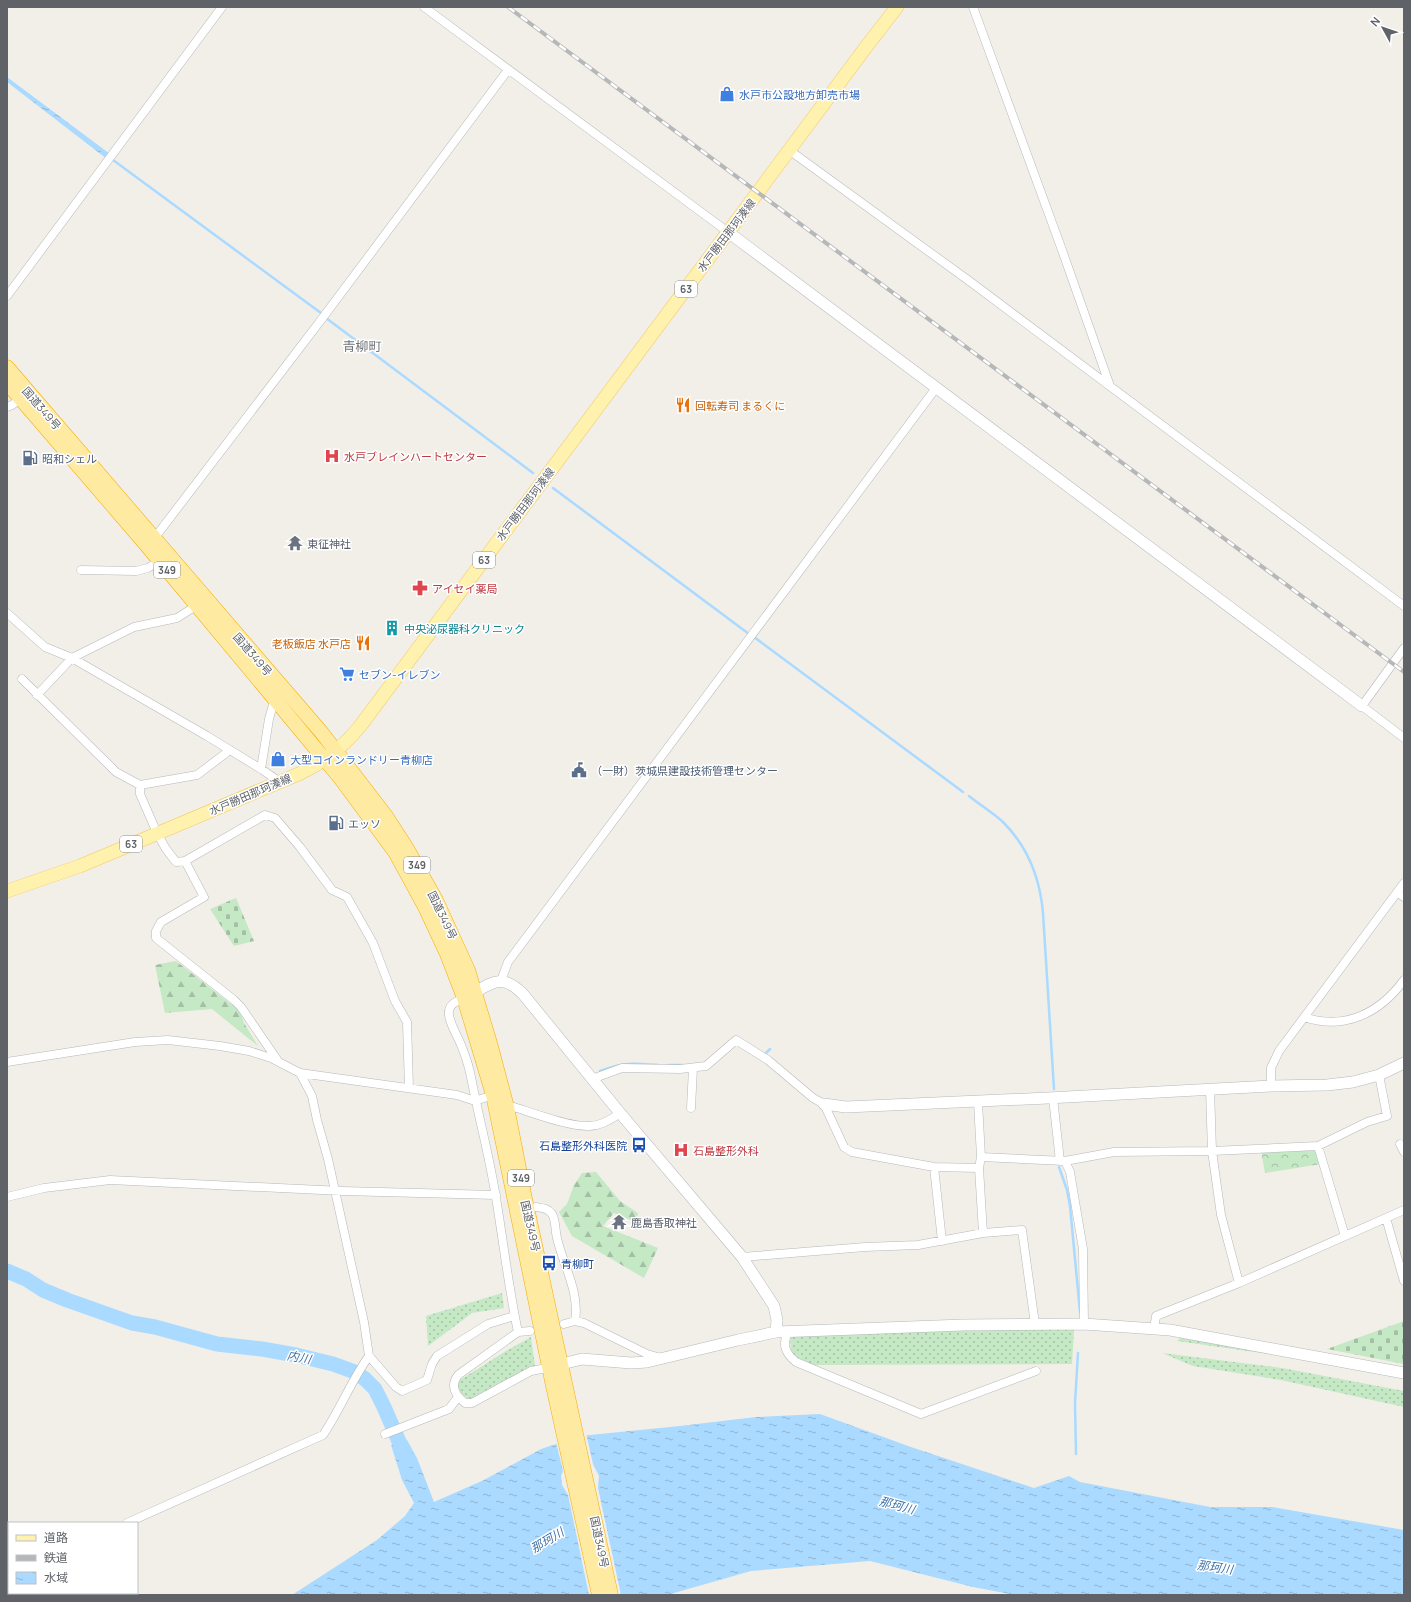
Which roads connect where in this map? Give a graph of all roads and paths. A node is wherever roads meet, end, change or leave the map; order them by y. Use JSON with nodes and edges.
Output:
{"nodes":[{"id":1,"x":222,"y":7,"type":"edge"},
{"id":2,"x":424,"y":7,"type":"edge"},
{"id":3,"x":897,"y":7,"type":"edge"},
{"id":4,"x":973,"y":7,"type":"edge"},
{"id":5,"x":508,"y":70,"type":"junction"},
{"id":6,"x":789,"y":150,"type":"junction"},
{"id":7,"x":728,"y":232,"type":"junction"},
{"id":8,"x":7,"y":296,"type":"edge"},
{"id":9,"x":7,"y":367,"type":"edge"},
{"id":10,"x":7,"y":383,"type":"edge"},
{"id":11,"x":1110,"y":387,"type":"junction"},
{"id":12,"x":936,"y":388,"type":"junction"},
{"id":13,"x":25,"y":396,"type":"junction"},
{"id":14,"x":7,"y":407,"type":"edge"},
{"id":15,"x":151,"y":543,"type":"junction"},
{"id":16,"x":159,"y":561,"type":"junction"},
{"id":17,"x":81,"y":570,"type":"dead end"},
{"id":18,"x":201,"y":602,"type":"junction"},
{"id":19,"x":1404,"y":606,"type":"edge"},
{"id":20,"x":7,"y":613,"type":"edge"},
{"id":21,"x":1404,"y":648,"type":"edge"},
{"id":22,"x":72,"y":658,"type":"junction"},
{"id":23,"x":22,"y":679,"type":"dead end"},
{"id":24,"x":38,"y":695,"type":"junction"},
{"id":25,"x":275,"y":698,"type":"junction"},
{"id":26,"x":1362,"y":706,"type":"junction"},
{"id":27,"x":1404,"y":738,"type":"edge"},
{"id":28,"x":230,"y":750,"type":"junction"},
{"id":29,"x":331,"y":755,"type":"junction"},
{"id":30,"x":261,"y":769,"type":"junction"},
{"id":31,"x":280,"y":782,"type":"junction"},
{"id":32,"x":140,"y":785,"type":"junction"},
{"id":33,"x":158,"y":832,"type":"junction"},
{"id":34,"x":185,"y":861,"type":"junction"},
{"id":35,"x":1404,"y":883,"type":"edge"},
{"id":36,"x":7,"y":891,"type":"edge"},
{"id":37,"x":1401,"y":895,"type":"edge"},
{"id":38,"x":501,"y":981,"type":"junction"},
{"id":39,"x":1403,"y":982,"type":"edge"},
{"id":40,"x":470,"y":995,"type":"junction"},
{"id":41,"x":1304,"y":1017,"type":"junction"},
{"id":42,"x":7,"y":1062,"type":"edge"},
{"id":43,"x":279,"y":1063,"type":"junction"},
{"id":44,"x":1404,"y":1063,"type":"edge"},
{"id":45,"x":693,"y":1068,"type":"junction"},
{"id":46,"x":300,"y":1073,"type":"junction"},
{"id":47,"x":1379,"y":1075,"type":"junction"},
{"id":48,"x":592,"y":1079,"type":"junction"},
{"id":49,"x":1271,"y":1086,"type":"junction"},
{"id":50,"x":409,"y":1088,"type":"junction"},
{"id":51,"x":1210,"y":1089,"type":"junction"},
{"id":52,"x":493,"y":1095,"type":"junction"},
{"id":53,"x":1054,"y":1098,"type":"junction"},
{"id":54,"x":475,"y":1101,"type":"junction"},
{"id":55,"x":978,"y":1102,"type":"junction"},
{"id":56,"x":824,"y":1104,"type":"junction"},
{"id":57,"x":507,"y":1107,"type":"junction"},
{"id":58,"x":691,"y":1108,"type":"dead end"},
{"id":59,"x":620,"y":1113,"type":"junction"},
{"id":60,"x":1400,"y":1144,"type":"dead end"},
{"id":61,"x":1318,"y":1146,"type":"junction"},
{"id":62,"x":1212,"y":1151,"type":"junction"},
{"id":63,"x":1404,"y":1152,"type":"edge"},
{"id":64,"x":981,"y":1157,"type":"junction"},
{"id":65,"x":1062,"y":1161,"type":"junction"},
{"id":66,"x":934,"y":1166,"type":"junction"},
{"id":67,"x":979,"y":1168,"type":"junction"},
{"id":68,"x":335,"y":1191,"type":"junction"},
{"id":69,"x":496,"y":1194,"type":"junction"},
{"id":70,"x":7,"y":1197,"type":"edge"},
{"id":71,"x":536,"y":1207,"type":"dead end"},
{"id":72,"x":1404,"y":1210,"type":"edge"},
{"id":73,"x":1386,"y":1218,"type":"junction"},
{"id":74,"x":983,"y":1233,"type":"junction"},
{"id":75,"x":1345,"y":1236,"type":"junction"},
{"id":76,"x":942,"y":1241,"type":"junction"},
{"id":77,"x":742,"y":1257,"type":"junction"},
{"id":78,"x":1404,"y":1281,"type":"edge"},
{"id":79,"x":1239,"y":1283,"type":"junction"},
{"id":80,"x":514,"y":1316,"type":"junction"},
{"id":81,"x":575,"y":1321,"type":"junction"},
{"id":82,"x":564,"y":1324,"type":"dead end"},
{"id":83,"x":1034,"y":1324,"type":"junction"},
{"id":84,"x":1084,"y":1324,"type":"junction"},
{"id":85,"x":1154,"y":1329,"type":"junction"},
{"id":86,"x":530,"y":1331,"type":"dead end"},
{"id":87,"x":518,"y":1332,"type":"junction"},
{"id":88,"x":776,"y":1332,"type":"junction"},
{"id":89,"x":788,"y":1332,"type":"junction"},
{"id":90,"x":369,"y":1356,"type":"junction"},
{"id":91,"x":662,"y":1359,"type":"junction"},
{"id":92,"x":556,"y":1366,"type":"junction"},
{"id":93,"x":1036,"y":1371,"type":"dead end"},
{"id":94,"x":1404,"y":1373,"type":"edge"},
{"id":95,"x":559,"y":1385,"type":"junction"},
{"id":96,"x":458,"y":1397,"type":"junction"},
{"id":97,"x":385,"y":1434,"type":"dead end"},
{"id":98,"x":129,"y":1522,"type":"edge"},
{"id":99,"x":599,"y":1595,"type":"edge"},
{"id":100,"x":611,"y":1595,"type":"edge"}],
"edges":[{"from":1,"to":8,"type":"street"},
{"from":2,"to":5,"type":"street"},
{"from":3,"to":6,"type":"main road","name":"水戸勝田那珂湊線","number":"63"},
{"from":4,"to":11,"type":"street"},
{"from":5,"to":7,"type":"street"},
{"from":5,"to":15,"type":"street"},
{"from":6,"to":7,"type":"main road","name":"水戸勝田那珂湊線","number":"63"},
{"from":6,"to":11,"type":"street"},
{"from":7,"to":12,"type":"street"},
{"from":7,"to":29,"type":"main road","name":"水戸勝田那珂湊線","number":"63"},
{"from":9,"to":13,"type":"highway","name":"国道349号","number":"349"},
{"from":10,"to":13,"type":"highway","name":"国道349号","number":"349"},
{"from":11,"to":19,"type":"street"},
{"from":12,"to":26,"type":"street"},
{"from":12,"to":38,"type":"street"},
{"from":13,"to":14,"type":"street"},
{"from":13,"to":15,"type":"highway","name":"国道349号","number":"349"},
{"from":15,"to":16,"type":"highway","name":"国道349号","number":"349"},
{"from":15,"to":18,"type":"highway","name":"国道349号","number":"349"},
{"from":16,"to":17,"type":"street"},
{"from":16,"to":18,"type":"highway","name":"国道349号","number":"349"},
{"from":18,"to":22,"type":"street"},
{"from":18,"to":25,"type":"highway","name":"国道349号","number":"349"},
{"from":18,"to":29,"type":"highway","name":"国道349号","number":"349"},
{"from":20,"to":22,"type":"street"},
{"from":21,"to":26,"type":"street"},
{"from":22,"to":24,"type":"street"},
{"from":22,"to":28,"type":"street"},
{"from":23,"to":24,"type":"street"},
{"from":24,"to":32,"type":"street"},
{"from":25,"to":29,"type":"highway","name":"国道349号","number":"349"},
{"from":25,"to":30,"type":"street"},
{"from":26,"to":27,"type":"street"},
{"from":28,"to":30,"type":"street"},
{"from":28,"to":32,"type":"street"},
{"from":29,"to":31,"type":"main road","name":"水戸勝田那珂湊線","number":"63"},
{"from":29,"to":40,"type":"highway","name":"国道349号","number":"349"},
{"from":30,"to":31,"type":"street"},
{"from":31,"to":33,"type":"main road","name":"水戸勝田那珂湊線","number":"63"},
{"from":32,"to":33,"type":"street"},
{"from":33,"to":34,"type":"street"},
{"from":33,"to":36,"type":"main road","name":"水戸勝田那珂湊線","number":"63"},
{"from":34,"to":43,"type":"street"},
{"from":34,"to":50,"type":"street"},
{"from":35,"to":37,"type":"street"},
{"from":37,"to":41,"type":"street"},
{"from":38,"to":40,"type":"street"},
{"from":38,"to":48,"type":"street"},
{"from":39,"to":41,"type":"street"},
{"from":40,"to":52,"type":"highway","name":"国道349号","number":"349"},
{"from":40,"to":54,"type":"street"},
{"from":40,"to":57,"type":"highway","name":"国道349号","number":"349"},
{"from":41,"to":49,"type":"street"},
{"from":42,"to":43,"type":"street"},
{"from":43,"to":46,"type":"street"},
{"from":44,"to":47,"type":"street"},
{"from":45,"to":48,"type":"street"},
{"from":45,"to":56,"type":"street"},
{"from":45,"to":58,"type":"street"},
{"from":46,"to":50,"type":"street"},
{"from":46,"to":68,"type":"street"},
{"from":47,"to":49,"type":"street"},
{"from":47,"to":61,"type":"street"},
{"from":48,"to":59,"type":"street"},
{"from":49,"to":51,"type":"street"},
{"from":50,"to":54,"type":"street"},
{"from":51,"to":53,"type":"street"},
{"from":51,"to":62,"type":"street"},
{"from":52,"to":54,"type":"street"},
{"from":52,"to":92,"type":"highway","name":"国道349号","number":"349"},
{"from":53,"to":55,"type":"street"},
{"from":53,"to":65,"type":"street"},
{"from":54,"to":69,"type":"street"},
{"from":55,"to":56,"type":"street"},
{"from":55,"to":64,"type":"street"},
{"from":56,"to":66,"type":"street"},
{"from":57,"to":59,"type":"street"},
{"from":57,"to":92,"type":"highway","name":"国道349号","number":"349"},
{"from":59,"to":77,"type":"street"},
{"from":60,"to":63,"type":"street"},
{"from":61,"to":62,"type":"street"},
{"from":61,"to":75,"type":"street"},
{"from":62,"to":65,"type":"street"},
{"from":62,"to":79,"type":"street"},
{"from":64,"to":65,"type":"street"},
{"from":64,"to":67,"type":"street"},
{"from":65,"to":84,"type":"street"},
{"from":66,"to":67,"type":"street"},
{"from":66,"to":76,"type":"street"},
{"from":67,"to":74,"type":"street"},
{"from":68,"to":69,"type":"street"},
{"from":68,"to":70,"type":"street"},
{"from":68,"to":90,"type":"street"},
{"from":69,"to":80,"type":"street"},
{"from":71,"to":81,"type":"street"},
{"from":72,"to":73,"type":"street"},
{"from":73,"to":75,"type":"street"},
{"from":73,"to":78,"type":"street"},
{"from":74,"to":76,"type":"street"},
{"from":74,"to":83,"type":"street"},
{"from":75,"to":79,"type":"street"},
{"from":76,"to":77,"type":"street"},
{"from":77,"to":88,"type":"street"},
{"from":79,"to":85,"type":"street"},
{"from":80,"to":87,"type":"street"},
{"from":80,"to":90,"type":"street"},
{"from":81,"to":82,"type":"street"},
{"from":81,"to":91,"type":"street"},
{"from":83,"to":84,"type":"street"},
{"from":83,"to":89,"type":"street"},
{"from":84,"to":85,"type":"street"},
{"from":85,"to":94,"type":"street"},
{"from":86,"to":87,"type":"street"},
{"from":87,"to":96,"type":"street"},
{"from":88,"to":89,"type":"street"},
{"from":88,"to":91,"type":"street"},
{"from":89,"to":93,"type":"street"},
{"from":90,"to":98,"type":"street"},
{"from":91,"to":92,"type":"street"},
{"from":92,"to":95,"type":"highway","name":"国道349号","number":"349"},
{"from":92,"to":96,"type":"street"},
{"from":95,"to":99,"type":"highway","name":"国道349号","number":"349"},
{"from":95,"to":100,"type":"highway","name":"国道349号","number":"349"},
{"from":96,"to":97,"type":"street"}]}
